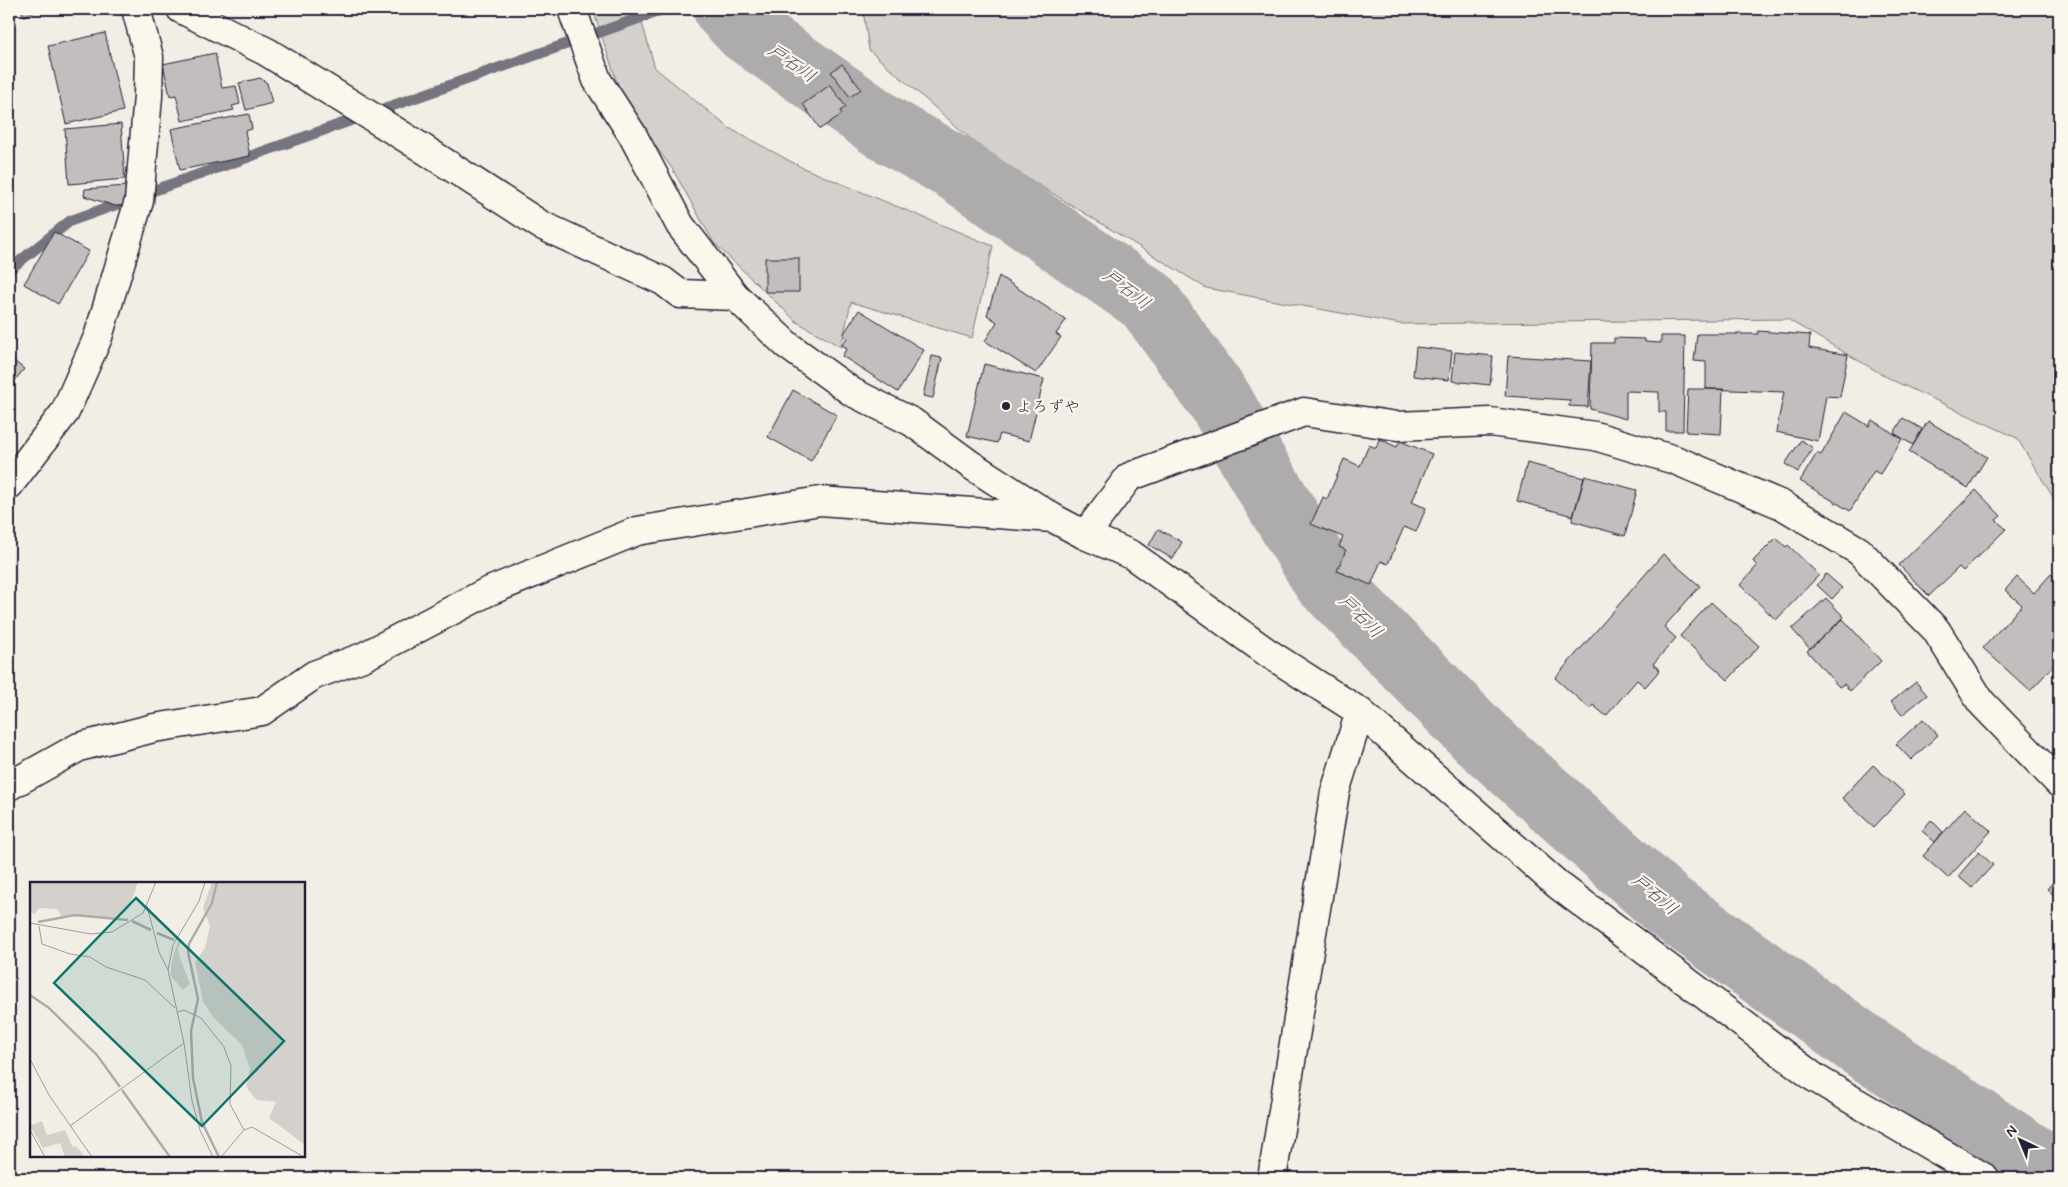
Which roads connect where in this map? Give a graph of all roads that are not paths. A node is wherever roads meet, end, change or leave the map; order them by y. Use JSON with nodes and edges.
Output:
{"nodes":[{"id":1,"x":136,"y":9,"type":"edge"},
{"id":2,"x":181,"y":9,"type":"edge"},
{"id":3,"x":572,"y":9,"type":"edge"},
{"id":4,"x":735,"y":296,"type":"junction"},
{"id":5,"x":9,"y":485,"type":"edge"},
{"id":6,"x":1053,"y":518,"type":"junction"},
{"id":7,"x":1085,"y":535,"type":"junction"},
{"id":8,"x":1360,"y":712,"type":"junction"},
{"id":9,"x":2059,"y":784,"type":"edge"},
{"id":10,"x":9,"y":786,"type":"edge"},
{"id":11,"x":1272,"y":1178,"type":"edge"},
{"id":12,"x":1985,"y":1178,"type":"edge"}],
"edges":[{"from":1,"to":5,"type":"street"},
{"from":2,"to":4,"type":"street"},
{"from":3,"to":4,"type":"street"},
{"from":4,"to":6,"type":"street"},
{"from":6,"to":7,"type":"street"},
{"from":6,"to":10,"type":"street"},
{"from":7,"to":8,"type":"street"},
{"from":7,"to":9,"type":"street"},
{"from":8,"to":11,"type":"street"},
{"from":8,"to":12,"type":"street"}]}
